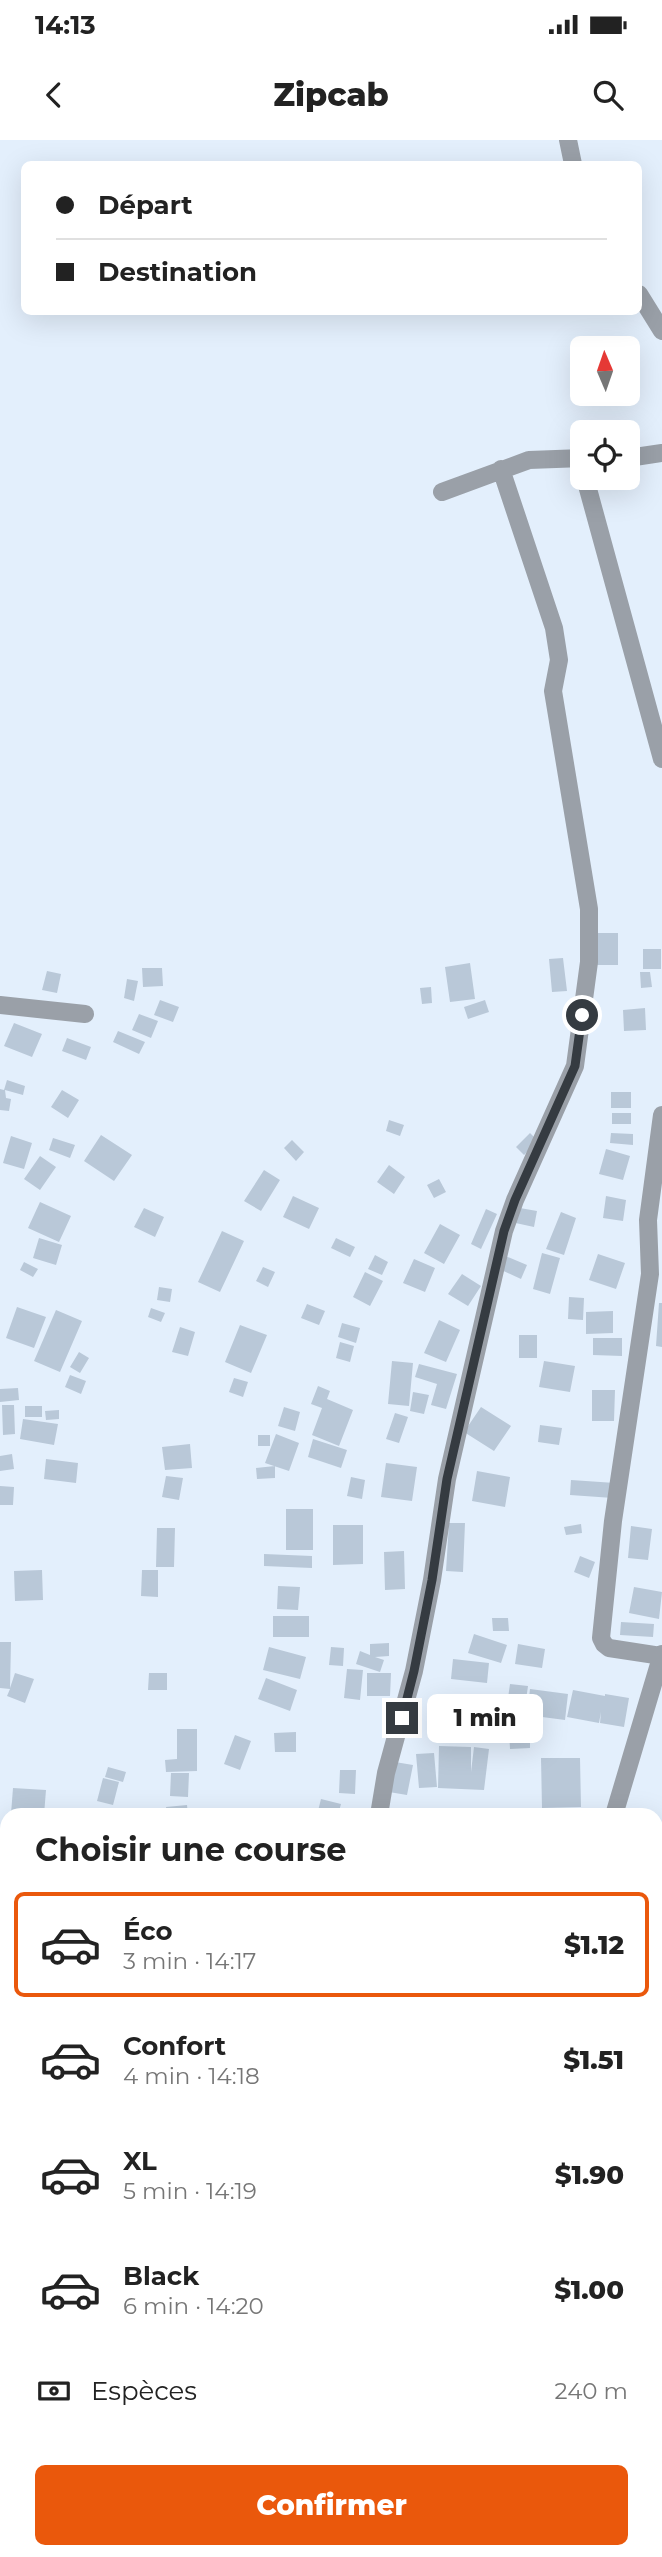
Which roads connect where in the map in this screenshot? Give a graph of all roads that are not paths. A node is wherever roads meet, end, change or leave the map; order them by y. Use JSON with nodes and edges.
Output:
{"nodes":[{"id":1,"x":568,"y":140,"type":"edge"},
{"id":2,"x":572,"y":161,"type":"edge"},
{"id":3,"x":642,"y":299,"type":"edge"},
{"id":4,"x":662,"y":331,"type":"edge"},
{"id":5,"x":662,"y":453,"type":"edge"},
{"id":6,"x":640,"y":456,"type":"edge"},
{"id":7,"x":570,"y":462,"type":"edge"},
{"id":8,"x":500,"y":469,"type":"junction"},
{"id":9,"x":587,"y":490,"type":"edge"},
{"id":10,"x":442,"y":492,"type":"dead end"},
{"id":11,"x":662,"y":759,"type":"edge"},
{"id":12,"x":0,"y":1005,"type":"edge"},
{"id":13,"x":85,"y":1014,"type":"dead end"},
{"id":14,"x":662,"y":1115,"type":"edge"},
{"id":15,"x":662,"y":1655,"type":"edge"},
{"id":16,"x":380,"y":1808,"type":"edge"},
{"id":17,"x":616,"y":1808,"type":"edge"}],
"edges":[{"from":1,"to":2,"type":"street"},
{"from":3,"to":4,"type":"street"},
{"from":5,"to":6,"type":"street"},
{"from":7,"to":8,"type":"street"},
{"from":8,"to":10,"type":"street"},
{"from":8,"to":16,"type":"street"},
{"from":9,"to":11,"type":"street"},
{"from":12,"to":13,"type":"street"},
{"from":14,"to":15,"type":"street"},
{"from":15,"to":17,"type":"street"}]}
